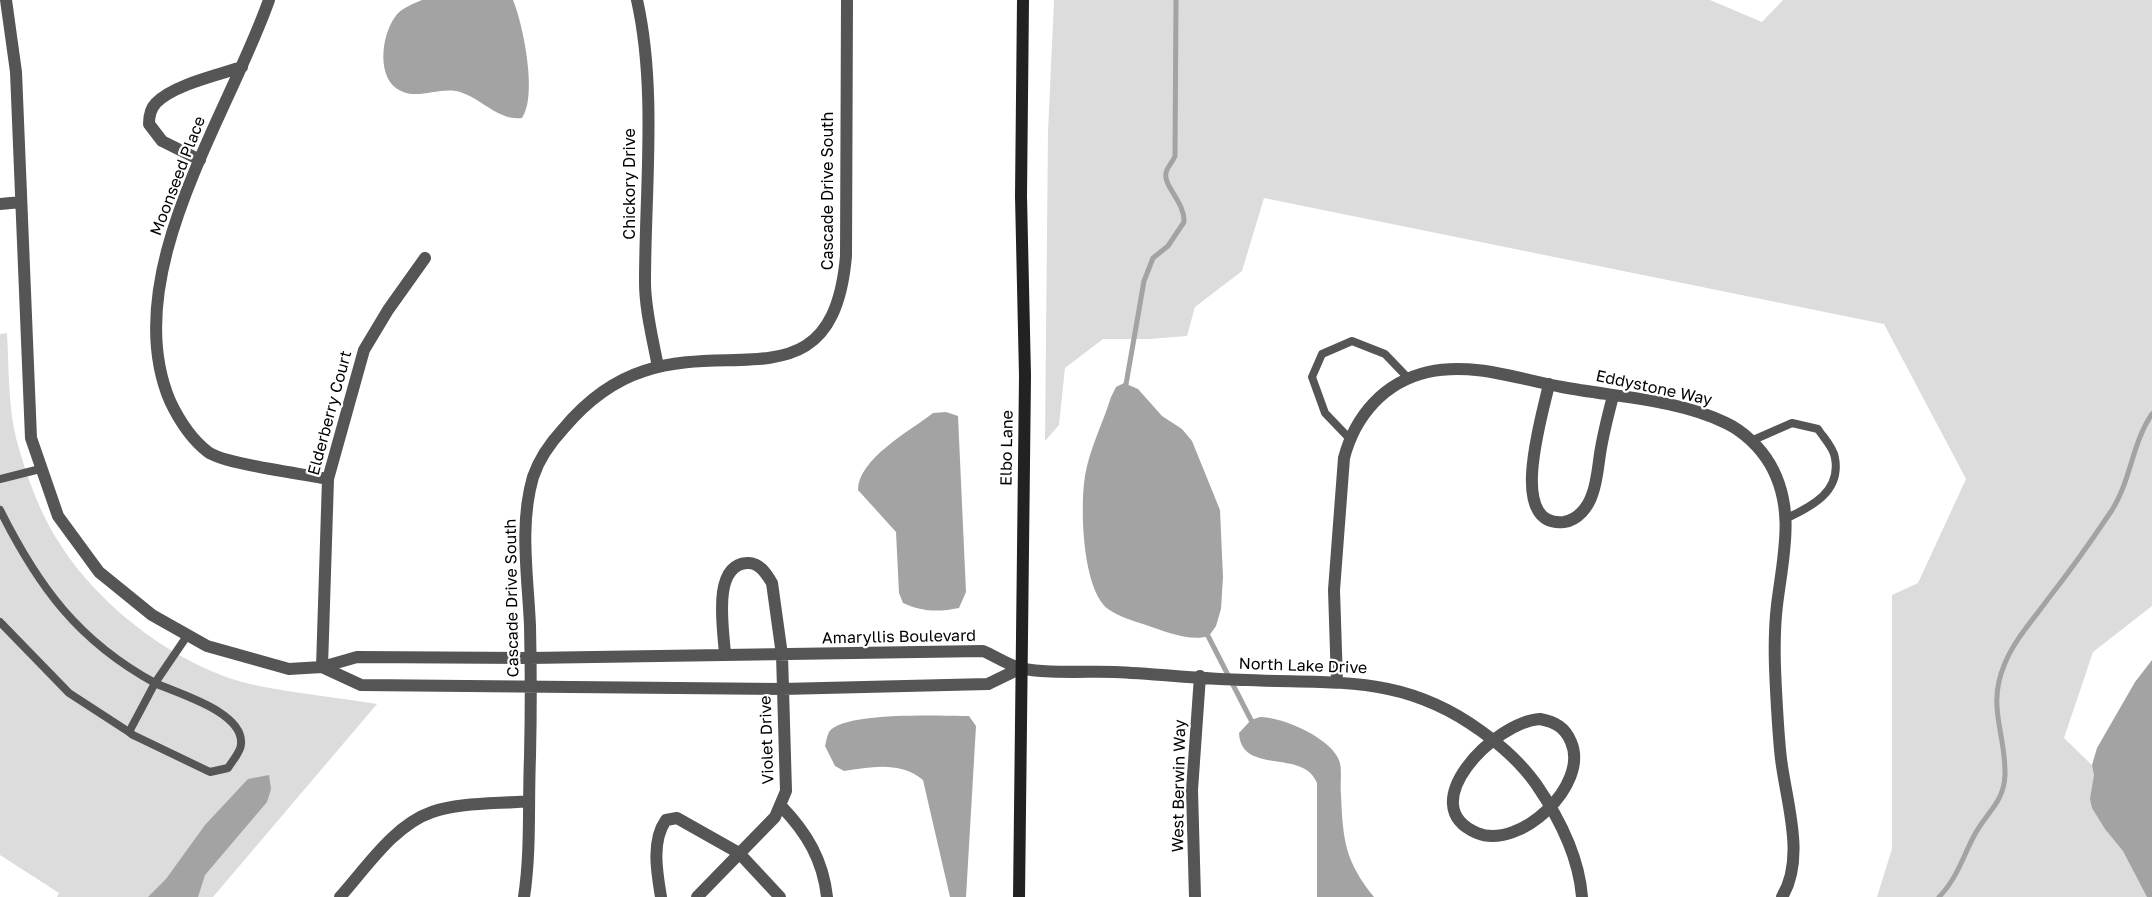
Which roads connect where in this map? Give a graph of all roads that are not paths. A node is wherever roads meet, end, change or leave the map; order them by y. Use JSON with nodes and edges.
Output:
{"nodes":[{"id":1,"x":6,"y":0,"type":"edge"},
{"id":2,"x":269,"y":0,"type":"edge"},
{"id":3,"x":637,"y":0,"type":"edge"},
{"id":4,"x":847,"y":0,"type":"edge"},
{"id":5,"x":1023,"y":0,"type":"edge"},
{"id":6,"x":242,"y":67,"type":"junction"},
{"id":7,"x":200,"y":160,"type":"junction"},
{"id":8,"x":21,"y":202,"type":"junction"},
{"id":9,"x":0,"y":204,"type":"edge"},
{"id":10,"x":425,"y":258,"type":"dead end"},
{"id":11,"x":658,"y":367,"type":"junction"},
{"id":12,"x":1409,"y":379,"type":"junction"},
{"id":13,"x":1549,"y":384,"type":"junction"},
{"id":14,"x":1613,"y":396,"type":"junction"},
{"id":15,"x":1349,"y":438,"type":"junction"},
{"id":16,"x":1751,"y":441,"type":"junction"},
{"id":17,"x":40,"y":469,"type":"junction"},
{"id":18,"x":0,"y":479,"type":"edge"},
{"id":19,"x":328,"y":479,"type":"junction"},
{"id":20,"x":0,"y":510,"type":"edge"},
{"id":21,"x":1787,"y":518,"type":"junction"},
{"id":22,"x":0,"y":622,"type":"edge"},
{"id":23,"x":187,"y":636,"type":"junction"},
{"id":24,"x":725,"y":655,"type":"junction"},
{"id":25,"x":782,"y":655,"type":"junction"},
{"id":26,"x":529,"y":658,"type":"junction"},
{"id":27,"x":322,"y":667,"type":"junction"},
{"id":28,"x":1021,"y":668,"type":"junction"},
{"id":29,"x":1200,"y":676,"type":"junction"},
{"id":30,"x":1337,"y":682,"type":"junction"},
{"id":31,"x":155,"y":683,"type":"junction"},
{"id":32,"x":529,"y":686,"type":"junction"},
{"id":33,"x":782,"y":689,"type":"junction"},
{"id":34,"x":129,"y":732,"type":"junction"},
{"id":35,"x":1493,"y":739,"type":"junction"},
{"id":36,"x":530,"y":801,"type":"junction"},
{"id":37,"x":781,"y":806,"type":"junction"},
{"id":38,"x":1550,"y":806,"type":"junction"},
{"id":39,"x":739,"y":853,"type":"junction"},
{"id":40,"x":340,"y":897,"type":"edge"},
{"id":41,"x":524,"y":897,"type":"edge"},
{"id":42,"x":661,"y":897,"type":"edge"},
{"id":43,"x":697,"y":897,"type":"edge"},
{"id":44,"x":780,"y":897,"type":"edge"},
{"id":45,"x":827,"y":897,"type":"edge"},
{"id":46,"x":1019,"y":897,"type":"edge"},
{"id":47,"x":1194,"y":897,"type":"edge"},
{"id":48,"x":1582,"y":897,"type":"edge"},
{"id":49,"x":1782,"y":897,"type":"edge"}],
"edges":[{"from":1,"to":8,"type":"street","name":"Amaryllis Boulevard"},
{"from":2,"to":6,"type":"street","name":"Moonseed Place"},
{"from":3,"to":11,"type":"street","name":"Chickory Drive"},
{"from":4,"to":11,"type":"street","name":"Cascade Drive South"},
{"from":5,"to":28,"type":"street","name":"Elbo Lane"},
{"from":6,"to":7,"type":"street","name":"Moonseed Place"},
{"from":6,"to":7,"type":"street"},
{"from":7,"to":19,"type":"street","name":"Moonseed Place"},
{"from":8,"to":9,"type":"street"},
{"from":8,"to":17,"type":"street","name":"Amaryllis Boulevard"},
{"from":10,"to":19,"type":"street","name":"Elderberry Court"},
{"from":11,"to":26,"type":"street","name":"Cascade Drive South"},
{"from":12,"to":13,"type":"street","name":"Eddystone Way"},
{"from":12,"to":15,"type":"street","name":"Eddystone Way"},
{"from":12,"to":15,"type":"lane"},
{"from":13,"to":14,"type":"street","name":"Eddystone Way"},
{"from":13,"to":14,"type":"street"},
{"from":14,"to":16,"type":"street","name":"Eddystone Way"},
{"from":15,"to":30,"type":"street","name":"Eddystone Way"},
{"from":16,"to":21,"type":"street","name":"Eddystone Way"},
{"from":16,"to":21,"type":"lane"},
{"from":17,"to":18,"type":"lane"},
{"from":17,"to":23,"type":"street","name":"Amaryllis Boulevard"},
{"from":19,"to":27,"type":"street","name":"Elderberry Court"},
{"from":20,"to":31,"type":"lane"},
{"from":21,"to":49,"type":"street","name":"Eddystone Way"},
{"from":22,"to":34,"type":"lane"},
{"from":23,"to":27,"type":"street","name":"Amaryllis Boulevard"},
{"from":23,"to":31,"type":"lane"},
{"from":24,"to":25,"type":"street","name":"Amaryllis Boulevard"},
{"from":24,"to":25,"type":"street","name":"Violet Drive"},
{"from":24,"to":26,"type":"street","name":"Amaryllis Boulevard"},
{"from":25,"to":28,"type":"street","name":"Amaryllis Boulevard"},
{"from":25,"to":33,"type":"street","name":"Violet Drive"},
{"from":26,"to":27,"type":"street","name":"Amaryllis Boulevard"},
{"from":26,"to":32,"type":"street","name":"Cascade Drive South"},
{"from":27,"to":32,"type":"street","name":"Amaryllis Boulevard"},
{"from":28,"to":29,"type":"street","name":"North Lake Drive"},
{"from":28,"to":33,"type":"street","name":"Amaryllis Boulevard"},
{"from":28,"to":46,"type":"street","name":"Elbo Lane"},
{"from":29,"to":30,"type":"street","name":"North Lake Drive"},
{"from":29,"to":47,"type":"street","name":"West Berwin Way"},
{"from":30,"to":35,"type":"street","name":"North Lake Drive"},
{"from":31,"to":34,"type":"lane"},
{"from":31,"to":34,"type":"lane"},
{"from":32,"to":33,"type":"street","name":"Amaryllis Boulevard"},
{"from":32,"to":36,"type":"street","name":"Cascade Drive South"},
{"from":33,"to":37,"type":"street","name":"Violet Drive"},
{"from":35,"to":38,"type":"street","name":"North Lake Drive"},
{"from":35,"to":38,"type":"street"},
{"from":35,"to":38,"type":"street"},
{"from":36,"to":40,"type":"street"},
{"from":36,"to":41,"type":"street","name":"Cascade Drive South"},
{"from":37,"to":39,"type":"street","name":"Violet Drive"},
{"from":37,"to":45,"type":"street"},
{"from":38,"to":48,"type":"street","name":"North Lake Drive"},
{"from":39,"to":42,"type":"street"},
{"from":39,"to":43,"type":"street","name":"Violet Drive"},
{"from":39,"to":44,"type":"street"}]}
